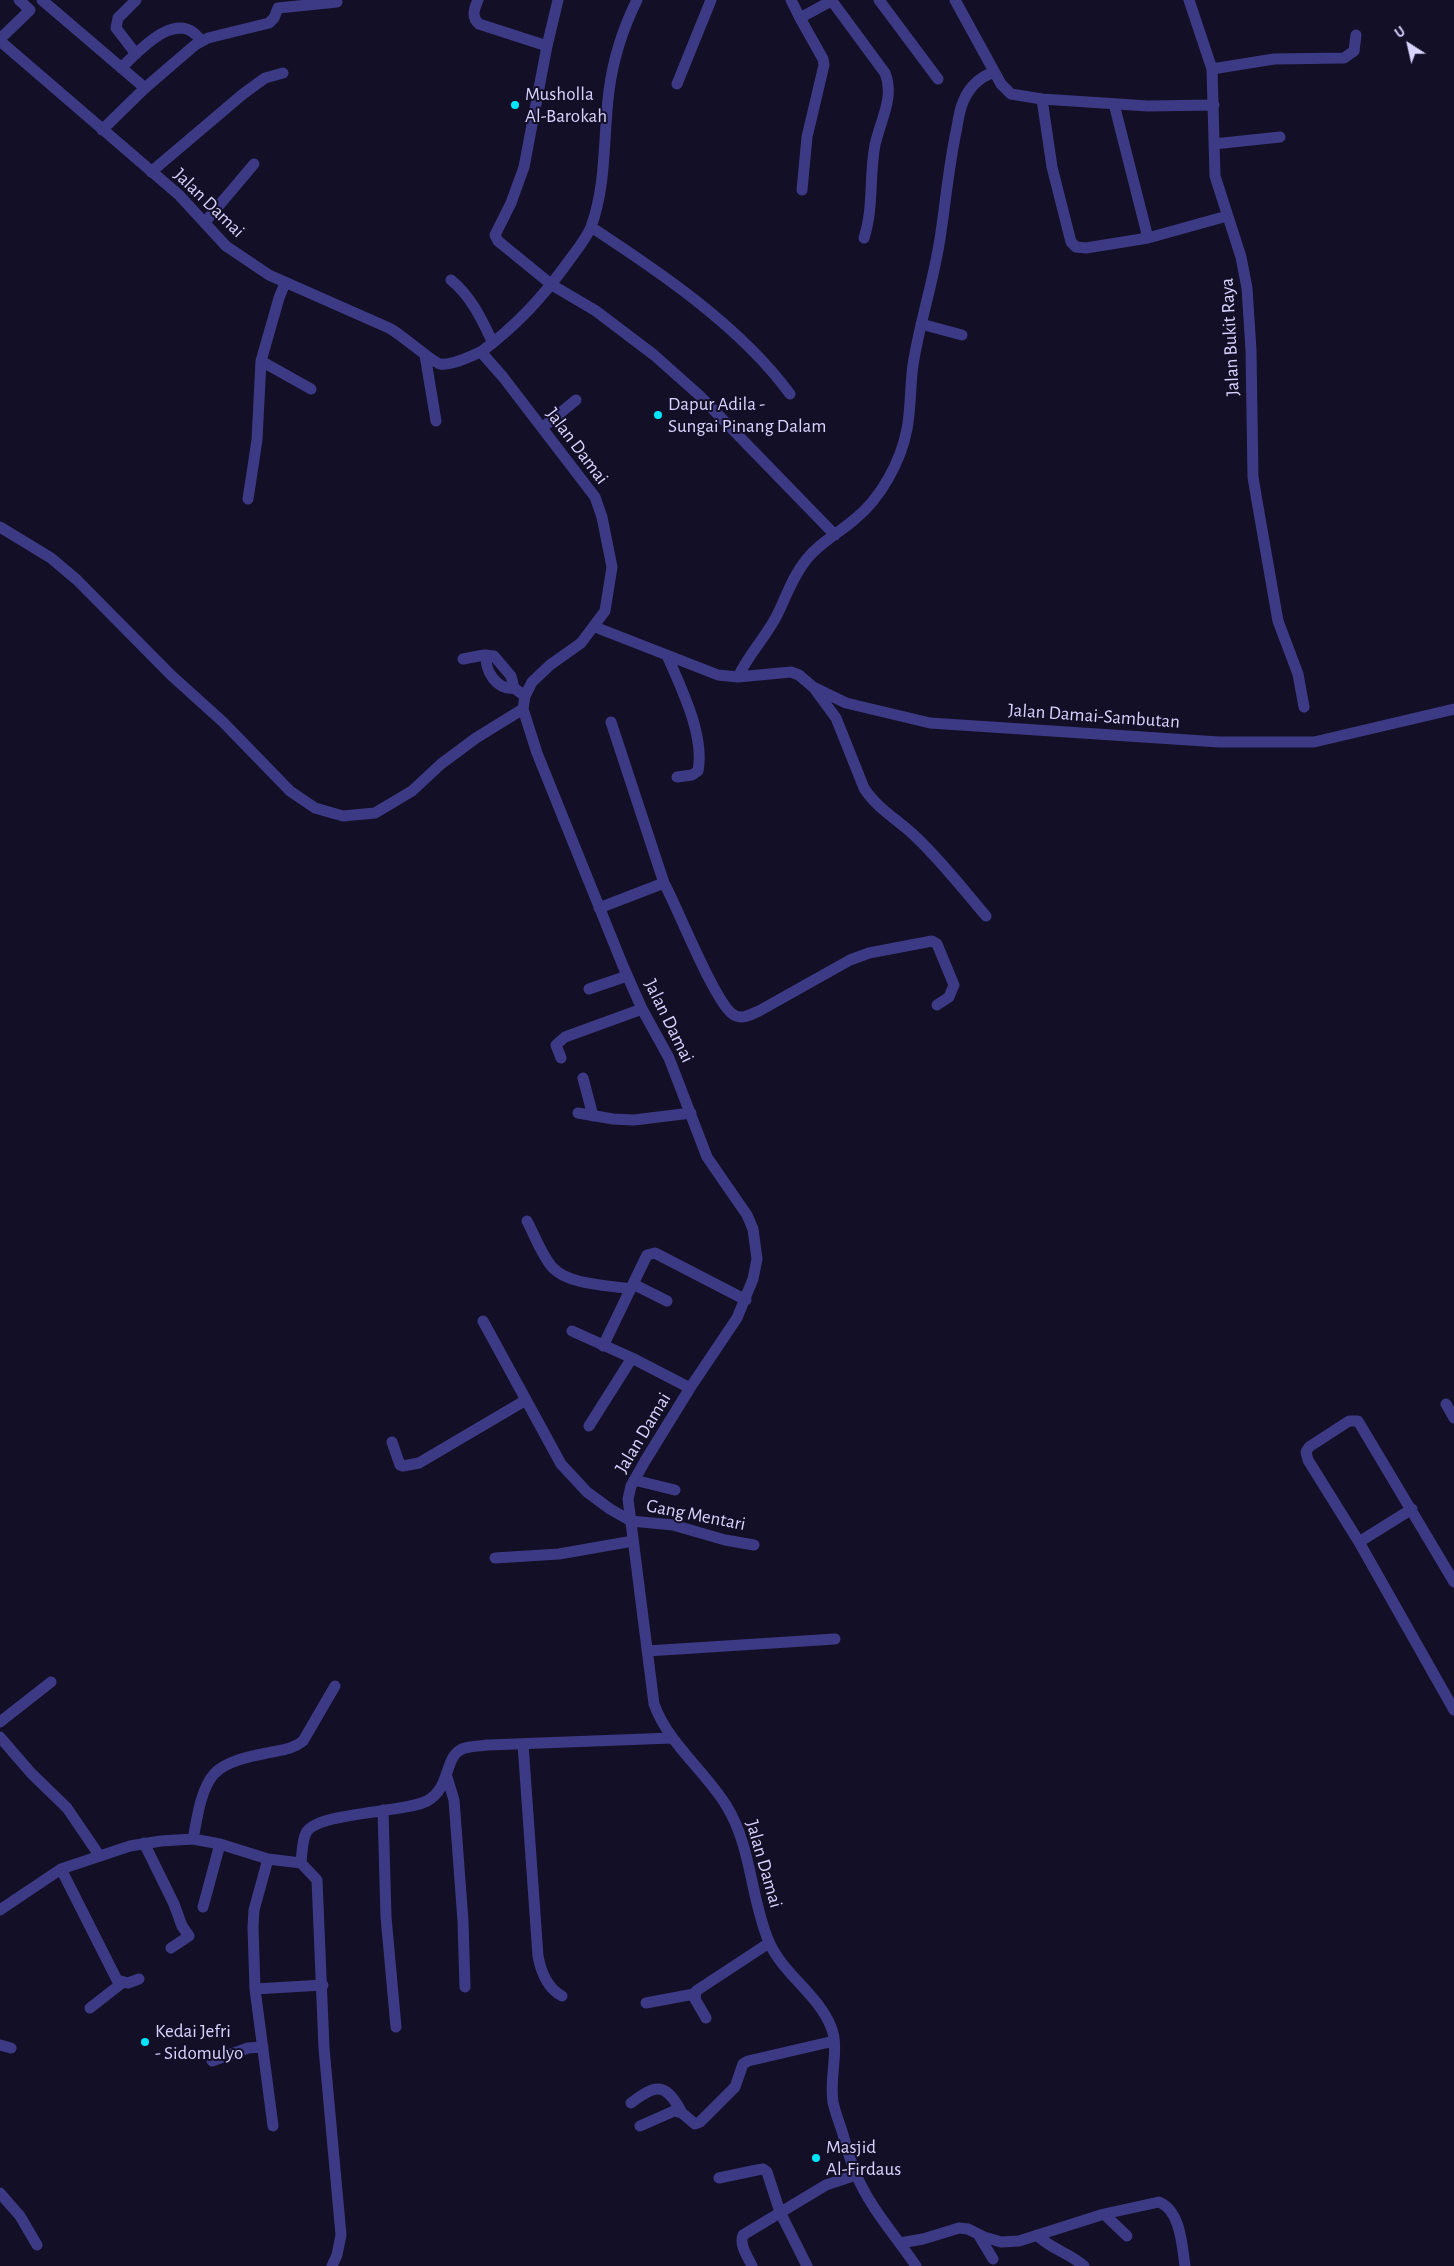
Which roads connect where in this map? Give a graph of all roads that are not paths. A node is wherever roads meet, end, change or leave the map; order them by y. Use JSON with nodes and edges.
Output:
{"nodes":[{"id":1,"x":18,"y":0,"type":"edge"},
{"id":2,"x":41,"y":0,"type":"edge"},
{"id":3,"x":136,"y":0,"type":"edge"},
{"id":4,"x":478,"y":0,"type":"edge"},
{"id":5,"x":558,"y":0,"type":"edge"},
{"id":6,"x":636,"y":0,"type":"edge"},
{"id":7,"x":711,"y":0,"type":"edge"},
{"id":8,"x":791,"y":0,"type":"edge"},
{"id":9,"x":832,"y":0,"type":"edge"},
{"id":10,"x":879,"y":0,"type":"edge"},
{"id":11,"x":955,"y":0,"type":"edge"},
{"id":12,"x":1189,"y":0,"type":"edge"},
{"id":13,"x":337,"y":2,"type":"dead end"},
{"id":14,"x":279,"y":4,"type":"edge"},
{"id":15,"x":30,"y":10,"type":"junction"},
{"id":16,"x":800,"y":18,"type":"junction"},
{"id":17,"x":1356,"y":35,"type":"dead end"},
{"id":18,"x":0,"y":40,"type":"edge"},
{"id":19,"x":201,"y":41,"type":"junction"},
{"id":20,"x":547,"y":46,"type":"junction"},
{"id":21,"x":136,"y":54,"type":"junction"},
{"id":22,"x":121,"y":68,"type":"junction"},
{"id":23,"x":1212,"y":69,"type":"junction"},
{"id":24,"x":994,"y":72,"type":"junction"},
{"id":25,"x":283,"y":73,"type":"dead end"},
{"id":26,"x":938,"y":79,"type":"dead end"},
{"id":27,"x":677,"y":84,"type":"dead end"},
{"id":28,"x":145,"y":88,"type":"junction"},
{"id":29,"x":1042,"y":99,"type":"junction"},
{"id":30,"x":1114,"y":104,"type":"junction"},
{"id":31,"x":1214,"y":105,"type":"junction"},
{"id":32,"x":102,"y":130,"type":"junction"},
{"id":33,"x":1280,"y":137,"type":"dead end"},
{"id":34,"x":1214,"y":144,"type":"junction"},
{"id":35,"x":254,"y":164,"type":"dead end"},
{"id":36,"x":151,"y":172,"type":"junction"},
{"id":37,"x":802,"y":190,"type":"dead end"},
{"id":38,"x":1227,"y":216,"type":"junction"},
{"id":39,"x":205,"y":222,"type":"junction"},
{"id":40,"x":591,"y":228,"type":"junction"},
{"id":41,"x":864,"y":238,"type":"dead end"},
{"id":42,"x":1148,"y":238,"type":"junction"},
{"id":43,"x":451,"y":280,"type":"dead end"},
{"id":44,"x":285,"y":283,"type":"junction"},
{"id":45,"x":552,"y":285,"type":"junction"},
{"id":46,"x":921,"y":324,"type":"junction"},
{"id":47,"x":962,"y":335,"type":"dead end"},
{"id":48,"x":493,"y":343,"type":"junction"},
{"id":49,"x":481,"y":352,"type":"junction"},
{"id":50,"x":426,"y":355,"type":"junction"},
{"id":51,"x":261,"y":361,"type":"junction"},
{"id":52,"x":311,"y":389,"type":"dead end"},
{"id":53,"x":790,"y":394,"type":"dead end"},
{"id":54,"x":576,"y":400,"type":"dead end"},
{"id":55,"x":436,"y":422,"type":"dead end"},
{"id":56,"x":542,"y":428,"type":"junction"},
{"id":57,"x":248,"y":499,"type":"dead end"},
{"id":58,"x":0,"y":527,"type":"edge"},
{"id":59,"x":835,"y":535,"type":"junction"},
{"id":60,"x":595,"y":627,"type":"junction"},
{"id":61,"x":667,"y":655,"type":"junction"},
{"id":62,"x":463,"y":659,"type":"dead end"},
{"id":63,"x":738,"y":677,"type":"junction"},
{"id":64,"x":813,"y":687,"type":"junction"},
{"id":65,"x":525,"y":696,"type":"junction"},
{"id":66,"x":1304,"y":706,"type":"dead end"},
{"id":67,"x":524,"y":708,"type":"junction"},
{"id":68,"x":1454,"y":709,"type":"edge"},
{"id":69,"x":611,"y":722,"type":"dead end"},
{"id":70,"x":677,"y":777,"type":"dead end"},
{"id":71,"x":664,"y":883,"type":"junction"},
{"id":72,"x":599,"y":908,"type":"junction"},
{"id":73,"x":986,"y":916,"type":"dead end"},
{"id":74,"x":627,"y":976,"type":"junction"},
{"id":75,"x":590,"y":989,"type":"dead end"},
{"id":76,"x":937,"y":1005,"type":"dead end"},
{"id":77,"x":642,"y":1009,"type":"junction"},
{"id":78,"x":561,"y":1058,"type":"dead end"},
{"id":79,"x":583,"y":1078,"type":"dead end"},
{"id":80,"x":578,"y":1113,"type":"dead end"},
{"id":81,"x":691,"y":1113,"type":"junction"},
{"id":82,"x":593,"y":1116,"type":"junction"},
{"id":83,"x":527,"y":1221,"type":"dead end"},
{"id":84,"x":632,"y":1287,"type":"junction"},
{"id":85,"x":746,"y":1300,"type":"junction"},
{"id":86,"x":667,"y":1301,"type":"dead end"},
{"id":87,"x":483,"y":1321,"type":"dead end"},
{"id":88,"x":572,"y":1332,"type":"dead end"},
{"id":89,"x":603,"y":1346,"type":"junction"},
{"id":90,"x":632,"y":1358,"type":"junction"},
{"id":91,"x":690,"y":1388,"type":"junction"},
{"id":92,"x":526,"y":1400,"type":"junction"},
{"id":93,"x":1446,"y":1404,"type":"dead end"},
{"id":94,"x":1454,"y":1418,"type":"edge"},
{"id":95,"x":589,"y":1426,"type":"dead end"},
{"id":96,"x":392,"y":1442,"type":"dead end"},
{"id":97,"x":634,"y":1480,"type":"junction"},
{"id":98,"x":675,"y":1490,"type":"dead end"},
{"id":99,"x":1412,"y":1509,"type":"junction"},
{"id":100,"x":631,"y":1521,"type":"junction"},
{"id":101,"x":633,"y":1541,"type":"junction"},
{"id":102,"x":1358,"y":1542,"type":"junction"},
{"id":103,"x":754,"y":1545,"type":"dead end"},
{"id":104,"x":495,"y":1558,"type":"dead end"},
{"id":105,"x":1454,"y":1582,"type":"edge"},
{"id":106,"x":835,"y":1639,"type":"dead end"},
{"id":107,"x":647,"y":1651,"type":"junction"},
{"id":108,"x":51,"y":1682,"type":"dead end"},
{"id":109,"x":336,"y":1686,"type":"dead end"},
{"id":110,"x":1454,"y":1710,"type":"edge"},
{"id":111,"x":0,"y":1722,"type":"edge"},
{"id":112,"x":0,"y":1737,"type":"edge"},
{"id":113,"x":672,"y":1738,"type":"junction"},
{"id":114,"x":523,"y":1744,"type":"junction"},
{"id":115,"x":447,"y":1777,"type":"junction"},
{"id":116,"x":383,"y":1810,"type":"junction"},
{"id":117,"x":193,"y":1839,"type":"junction"},
{"id":118,"x":144,"y":1843,"type":"junction"},
{"id":119,"x":220,"y":1844,"type":"junction"},
{"id":120,"x":99,"y":1855,"type":"junction"},
{"id":121,"x":268,"y":1859,"type":"junction"},
{"id":122,"x":301,"y":1863,"type":"junction"},
{"id":123,"x":61,"y":1869,"type":"junction"},
{"id":124,"x":203,"y":1907,"type":"dead end"},
{"id":125,"x":0,"y":1910,"type":"edge"},
{"id":126,"x":769,"y":1944,"type":"junction"},
{"id":127,"x":171,"y":1948,"type":"dead end"},
{"id":128,"x":138,"y":1979,"type":"dead end"},
{"id":129,"x":122,"y":1983,"type":"junction"},
{"id":130,"x":323,"y":1986,"type":"junction"},
{"id":131,"x":465,"y":1987,"type":"dead end"},
{"id":132,"x":255,"y":1989,"type":"junction"},
{"id":133,"x":694,"y":1994,"type":"junction"},
{"id":134,"x":562,"y":1996,"type":"dead end"},
{"id":135,"x":646,"y":2003,"type":"dead end"},
{"id":136,"x":90,"y":2008,"type":"dead end"},
{"id":137,"x":706,"y":2018,"type":"dead end"},
{"id":138,"x":396,"y":2027,"type":"dead end"},
{"id":139,"x":834,"y":2041,"type":"junction"},
{"id":140,"x":263,"y":2047,"type":"junction"},
{"id":141,"x":212,"y":2061,"type":"dead end"},
{"id":142,"x":631,"y":2103,"type":"dead end"},
{"id":143,"x":682,"y":2113,"type":"junction"},
{"id":144,"x":273,"y":2126,"type":"dead end"},
{"id":145,"x":640,"y":2126,"type":"dead end"},
{"id":146,"x":856,"y":2175,"type":"junction"},
{"id":147,"x":719,"y":2178,"type":"dead end"},
{"id":148,"x":0,"y":2193,"type":"edge"},
{"id":149,"x":780,"y":2212,"type":"junction"},
{"id":150,"x":1104,"y":2214,"type":"junction"},
{"id":151,"x":978,"y":2234,"type":"junction"},
{"id":152,"x":1037,"y":2236,"type":"junction"},
{"id":153,"x":1127,"y":2236,"type":"dead end"},
{"id":154,"x":900,"y":2243,"type":"junction"},
{"id":155,"x":37,"y":2245,"type":"dead end"},
{"id":156,"x":993,"y":2259,"type":"dead end"},
{"id":157,"x":332,"y":2266,"type":"edge"},
{"id":158,"x":752,"y":2266,"type":"edge"},
{"id":159,"x":807,"y":2266,"type":"edge"},
{"id":160,"x":916,"y":2266,"type":"edge"},
{"id":161,"x":1084,"y":2266,"type":"edge"},
{"id":162,"x":1185,"y":2266,"type":"edge"}],
"edges":[{"from":1,"to":15,"type":"street"},
{"from":2,"to":15,"type":"street","name":"Jalan Damai"},
{"from":2,"to":22,"type":"street"},
{"from":3,"to":21,"type":"street"},
{"from":4,"to":20,"type":"street"},
{"from":5,"to":20,"type":"street"},
{"from":6,"to":40,"type":"street"},
{"from":7,"to":27,"type":"street"},
{"from":8,"to":16,"type":"street"},
{"from":9,"to":16,"type":"street"},
{"from":9,"to":41,"type":"street"},
{"from":10,"to":26,"type":"street"},
{"from":11,"to":24,"type":"street"},
{"from":12,"to":23,"type":"street","name":"Jalan Bukit Raya"},
{"from":13,"to":14,"type":"street"},
{"from":14,"to":19,"type":"street"},
{"from":15,"to":18,"type":"street","name":"Jalan Damai"},
{"from":16,"to":37,"type":"street"},
{"from":17,"to":23,"type":"street"},
{"from":18,"to":32,"type":"street","name":"Jalan Damai"},
{"from":19,"to":21,"type":"street"},
{"from":19,"to":28,"type":"street"},
{"from":20,"to":45,"type":"street"},
{"from":21,"to":22,"type":"street"},
{"from":22,"to":28,"type":"street"},
{"from":23,"to":31,"type":"street","name":"Jalan Bukit Raya"},
{"from":24,"to":29,"type":"street"},
{"from":24,"to":46,"type":"street"},
{"from":25,"to":36,"type":"street"},
{"from":28,"to":32,"type":"street"},
{"from":29,"to":30,"type":"street"},
{"from":29,"to":42,"type":"street"},
{"from":30,"to":31,"type":"street"},
{"from":30,"to":42,"type":"street"},
{"from":31,"to":34,"type":"street","name":"Jalan Bukit Raya"},
{"from":32,"to":36,"type":"street","name":"Jalan Damai"},
{"from":33,"to":34,"type":"street"},
{"from":34,"to":38,"type":"street","name":"Jalan Bukit Raya"},
{"from":35,"to":39,"type":"street"},
{"from":36,"to":39,"type":"street","name":"Jalan Damai"},
{"from":38,"to":42,"type":"street"},
{"from":38,"to":66,"type":"street","name":"Jalan Bukit Raya"},
{"from":39,"to":44,"type":"street","name":"Jalan Damai"},
{"from":40,"to":45,"type":"street"},
{"from":40,"to":53,"type":"street"},
{"from":43,"to":48,"type":"street"},
{"from":44,"to":50,"type":"street","name":"Jalan Damai"},
{"from":44,"to":51,"type":"street"},
{"from":45,"to":48,"type":"street"},
{"from":45,"to":59,"type":"street"},
{"from":46,"to":47,"type":"street"},
{"from":46,"to":59,"type":"street"},
{"from":48,"to":49,"type":"street"},
{"from":49,"to":50,"type":"street","name":"Jalan Damai"},
{"from":49,"to":56,"type":"street","name":"Jalan Damai"},
{"from":50,"to":55,"type":"street"},
{"from":51,"to":52,"type":"street"},
{"from":51,"to":57,"type":"street"},
{"from":54,"to":56,"type":"street"},
{"from":56,"to":60,"type":"street","name":"Jalan Damai"},
{"from":58,"to":67,"type":"street"},
{"from":59,"to":63,"type":"street"},
{"from":60,"to":61,"type":"street","name":"Jalan Damai-Sambutan"},
{"from":60,"to":65,"type":"street","name":"Jalan Damai"},
{"from":61,"to":63,"type":"street","name":"Jalan Damai-Sambutan"},
{"from":61,"to":70,"type":"street"},
{"from":62,"to":65,"type":"street"},
{"from":63,"to":64,"type":"street","name":"Jalan Damai-Sambutan"},
{"from":64,"to":68,"type":"street","name":"Jalan Damai-Sambutan"},
{"from":64,"to":73,"type":"street"},
{"from":65,"to":67,"type":"street","name":"Jalan Damai"},
{"from":67,"to":72,"type":"street","name":"Jalan Damai"},
{"from":69,"to":71,"type":"street"},
{"from":71,"to":72,"type":"street"},
{"from":71,"to":76,"type":"street"},
{"from":72,"to":74,"type":"street","name":"Jalan Damai"},
{"from":74,"to":75,"type":"street"},
{"from":74,"to":77,"type":"street","name":"Jalan Damai"},
{"from":77,"to":78,"type":"street"},
{"from":77,"to":81,"type":"street","name":"Jalan Damai"},
{"from":79,"to":82,"type":"street"},
{"from":80,"to":82,"type":"street"},
{"from":81,"to":82,"type":"street"},
{"from":81,"to":85,"type":"street","name":"Jalan Damai"},
{"from":83,"to":84,"type":"street"},
{"from":84,"to":85,"type":"street"},
{"from":84,"to":86,"type":"street"},
{"from":84,"to":89,"type":"street"},
{"from":85,"to":91,"type":"street","name":"Jalan Damai"},
{"from":87,"to":92,"type":"street"},
{"from":88,"to":89,"type":"street"},
{"from":89,"to":90,"type":"street"},
{"from":90,"to":91,"type":"street"},
{"from":90,"to":95,"type":"street"},
{"from":91,"to":97,"type":"street","name":"Jalan Damai"},
{"from":92,"to":96,"type":"street"},
{"from":92,"to":100,"type":"street"},
{"from":93,"to":94,"type":"street"},
{"from":97,"to":98,"type":"street"},
{"from":97,"to":100,"type":"street","name":"Jalan Damai"},
{"from":99,"to":102,"type":"street"},
{"from":99,"to":102,"type":"street"},
{"from":99,"to":105,"type":"street"},
{"from":100,"to":101,"type":"street","name":"Jalan Damai"},
{"from":100,"to":103,"type":"street","name":"Gang Mentari"},
{"from":101,"to":104,"type":"street"},
{"from":101,"to":107,"type":"street","name":"Jalan Damai"},
{"from":102,"to":110,"type":"street"},
{"from":106,"to":107,"type":"street"},
{"from":107,"to":113,"type":"street","name":"Jalan Damai"},
{"from":108,"to":111,"type":"street"},
{"from":109,"to":117,"type":"street"},
{"from":112,"to":120,"type":"street"},
{"from":113,"to":114,"type":"street"},
{"from":113,"to":126,"type":"street","name":"Jalan Damai"},
{"from":114,"to":115,"type":"street"},
{"from":114,"to":134,"type":"street"},
{"from":115,"to":116,"type":"street"},
{"from":115,"to":131,"type":"street"},
{"from":116,"to":122,"type":"street"},
{"from":116,"to":138,"type":"street"},
{"from":117,"to":118,"type":"street"},
{"from":117,"to":119,"type":"street"},
{"from":118,"to":120,"type":"street"},
{"from":118,"to":127,"type":"street"},
{"from":119,"to":121,"type":"street"},
{"from":119,"to":124,"type":"street"},
{"from":120,"to":123,"type":"street"},
{"from":121,"to":122,"type":"street"},
{"from":121,"to":132,"type":"street"},
{"from":122,"to":130,"type":"street"},
{"from":123,"to":125,"type":"street"},
{"from":123,"to":129,"type":"street"},
{"from":126,"to":133,"type":"street"},
{"from":126,"to":139,"type":"street","name":"Jalan Damai"},
{"from":128,"to":129,"type":"street"},
{"from":129,"to":136,"type":"street"},
{"from":130,"to":132,"type":"street"},
{"from":130,"to":157,"type":"street"},
{"from":132,"to":140,"type":"street"},
{"from":133,"to":135,"type":"street"},
{"from":133,"to":137,"type":"street"},
{"from":139,"to":143,"type":"street"},
{"from":139,"to":146,"type":"street","name":"Jalan Damai"},
{"from":140,"to":141,"type":"street"},
{"from":140,"to":144,"type":"street"},
{"from":142,"to":143,"type":"street"},
{"from":143,"to":145,"type":"street"},
{"from":146,"to":149,"type":"street"},
{"from":146,"to":154,"type":"street","name":"Jalan Damai"},
{"from":147,"to":149,"type":"street"},
{"from":148,"to":155,"type":"street"},
{"from":149,"to":158,"type":"street"},
{"from":149,"to":159,"type":"street"},
{"from":150,"to":152,"type":"street"},
{"from":150,"to":153,"type":"street"},
{"from":150,"to":162,"type":"street"},
{"from":151,"to":152,"type":"street"},
{"from":151,"to":154,"type":"street"},
{"from":151,"to":156,"type":"street"},
{"from":152,"to":161,"type":"street"},
{"from":154,"to":160,"type":"street","name":"Jalan Damai"}]}
